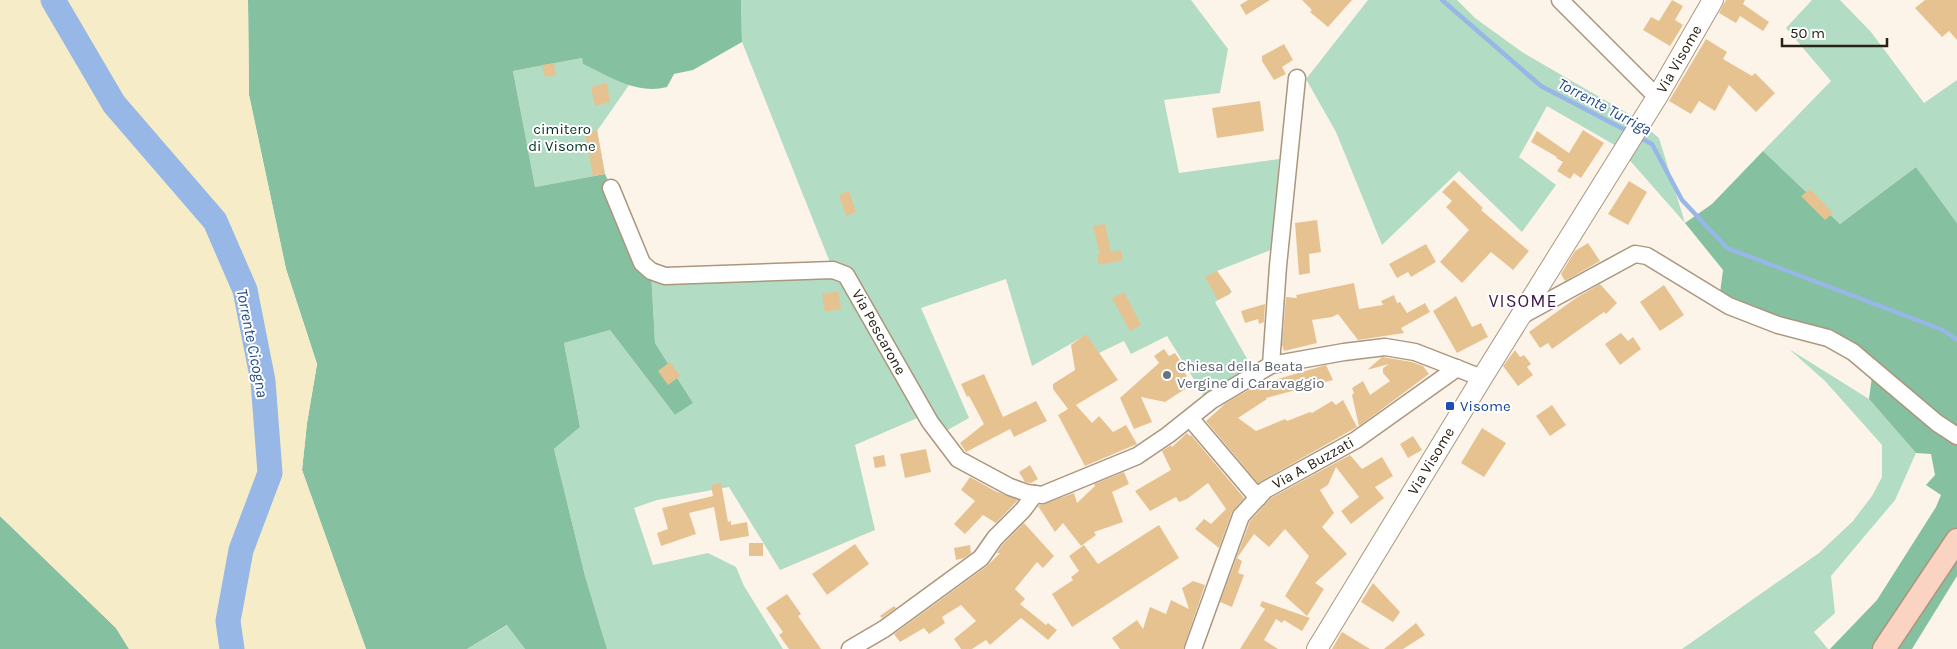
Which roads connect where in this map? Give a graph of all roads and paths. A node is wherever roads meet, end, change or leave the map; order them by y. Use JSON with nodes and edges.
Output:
{"nodes":[{"id":1,"x":1560,"y":0,"type":"edge"},
{"id":2,"x":1713,"y":0,"type":"edge"},
{"id":3,"x":1297,"y":78,"type":"dead end"},
{"id":4,"x":1657,"y":96,"type":"junction"},
{"id":5,"x":611,"y":188,"type":"dead end"},
{"id":6,"x":1522,"y":316,"type":"junction"},
{"id":7,"x":1271,"y":365,"type":"junction"},
{"id":8,"x":1457,"y":368,"type":"junction"},
{"id":9,"x":1482,"y":378,"type":"junction"},
{"id":10,"x":1185,"y":421,"type":"junction"},
{"id":11,"x":1957,"y":436,"type":"edge"},
{"id":12,"x":1035,"y":494,"type":"junction"},
{"id":13,"x":1258,"y":498,"type":"junction"},
{"id":14,"x":1957,"y":540,"type":"edge"},
{"id":15,"x":850,"y":649,"type":"edge"},
{"id":16,"x":1194,"y":649,"type":"edge"},
{"id":17,"x":1318,"y":649,"type":"edge"},
{"id":18,"x":1884,"y":649,"type":"edge"}],
"edges":[{"from":1,"to":4,"type":"street"},
{"from":2,"to":4,"type":"street","name":"Via Visome"},
{"from":3,"to":7,"type":"street"},
{"from":4,"to":6,"type":"street","name":"Via Visome"},
{"from":5,"to":12,"type":"street","name":"Via Pescarone"},
{"from":6,"to":9,"type":"street","name":"Via Visome"},
{"from":6,"to":11,"type":"street"},
{"from":7,"to":8,"type":"street"},
{"from":7,"to":10,"type":"street","name":"Via Pescarone"},
{"from":8,"to":9,"type":"street"},
{"from":8,"to":13,"type":"street","name":"Via A. Buzzati"},
{"from":9,"to":17,"type":"street","name":"Via Visome"},
{"from":10,"to":12,"type":"street","name":"Via Pescarone"},
{"from":10,"to":13,"type":"street"},
{"from":12,"to":15,"type":"street"},
{"from":13,"to":16,"type":"street","name":"Via A. Buzzati"},
{"from":14,"to":18,"type":"main road"}]}
